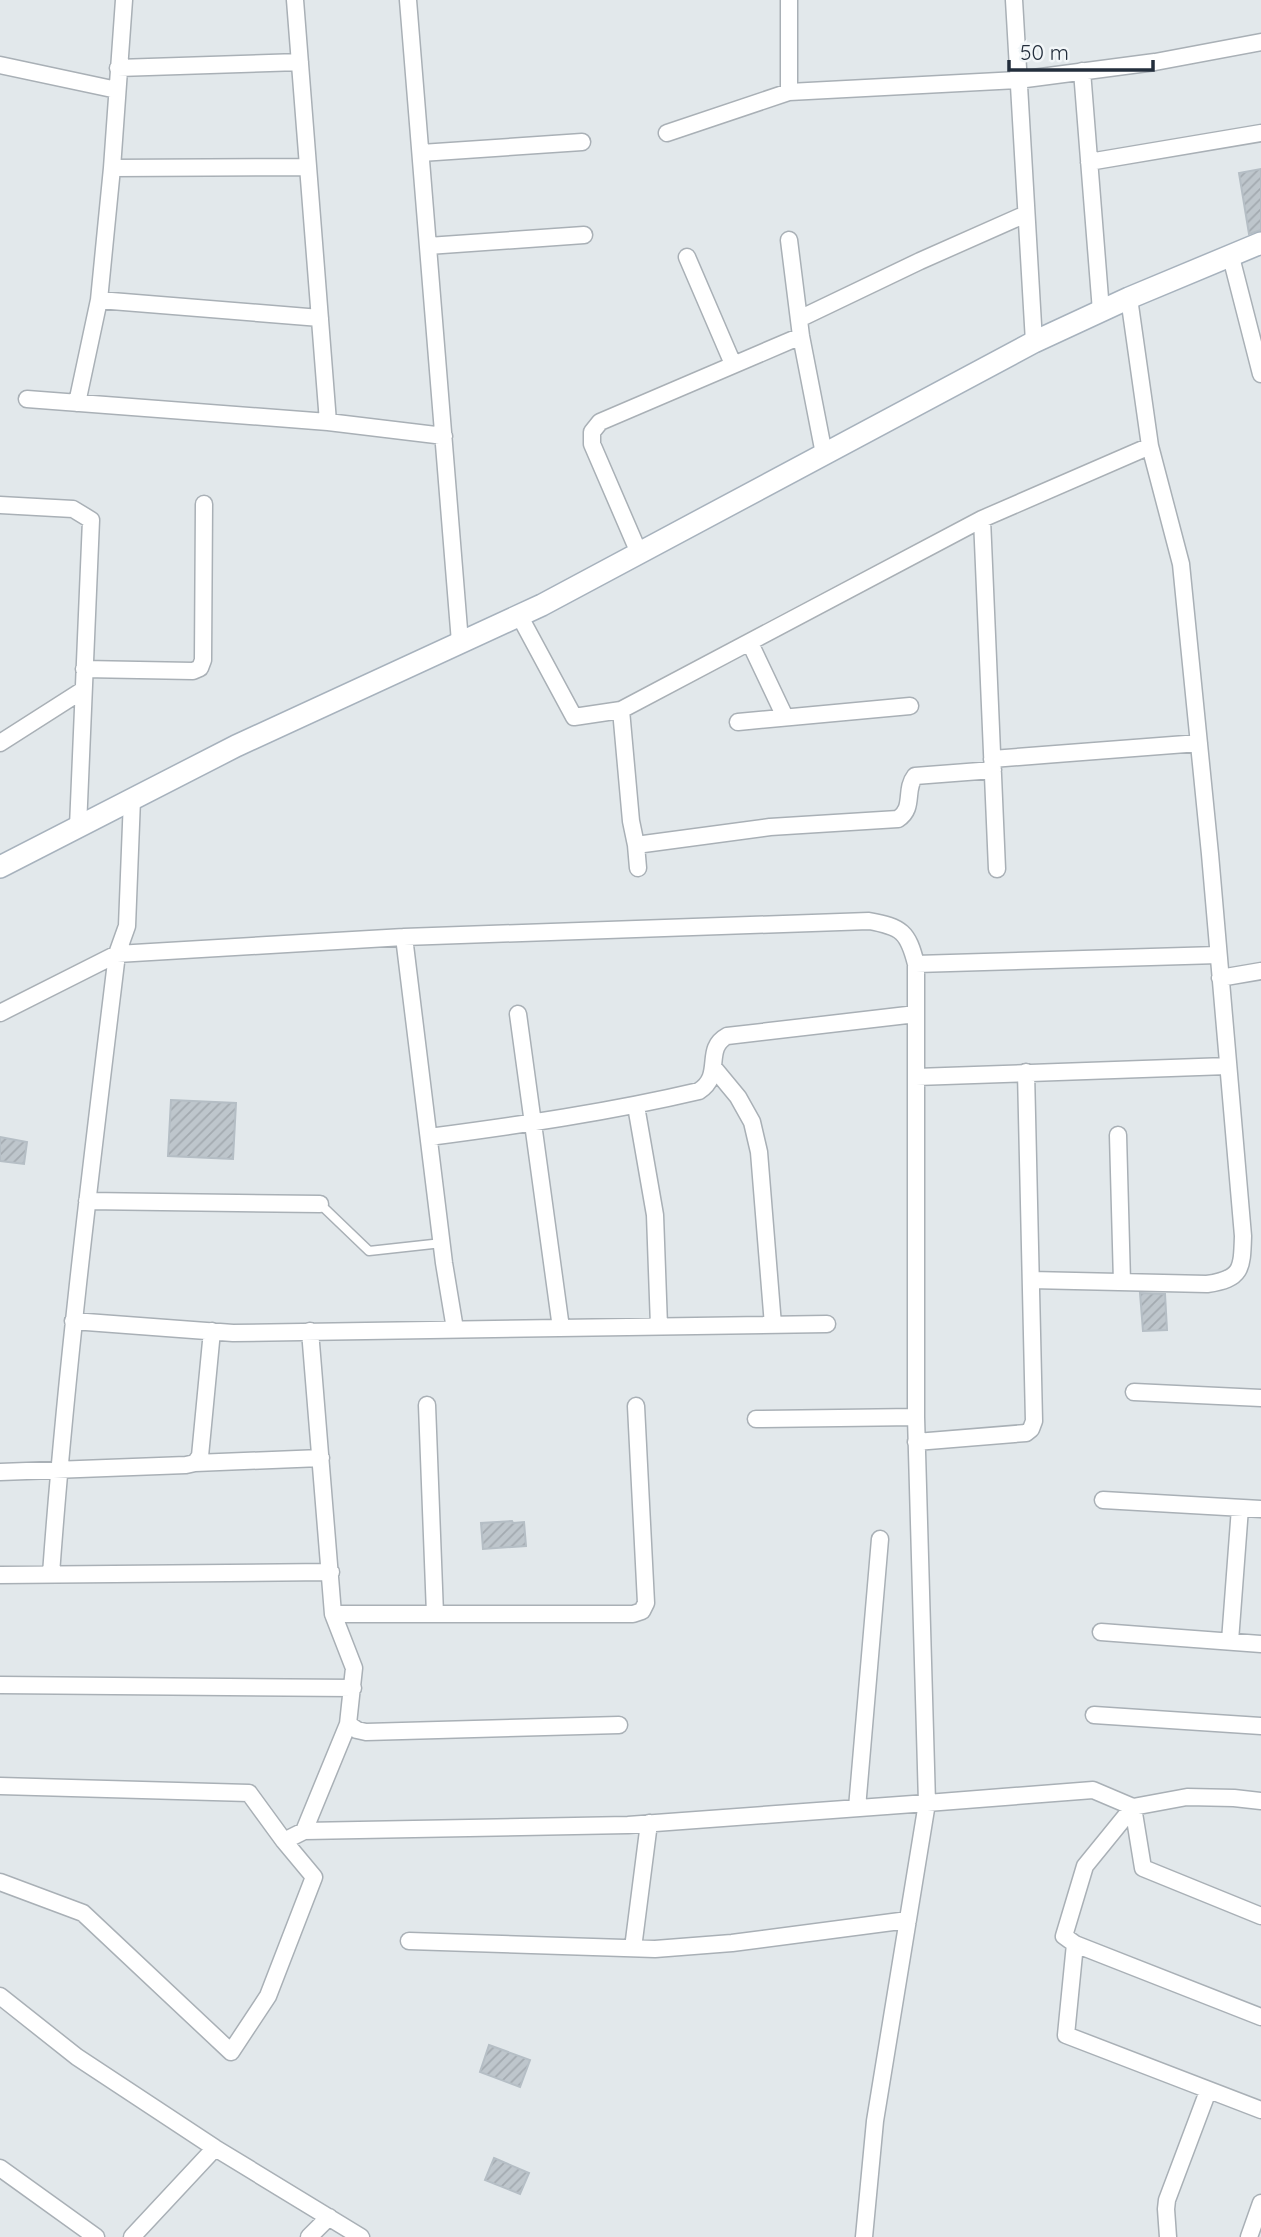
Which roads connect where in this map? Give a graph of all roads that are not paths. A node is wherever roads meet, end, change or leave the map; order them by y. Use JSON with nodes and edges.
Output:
{"nodes":[{"id":1,"x":124,"y":0,"type":"edge"},
{"id":2,"x":295,"y":0,"type":"edge"},
{"id":3,"x":408,"y":0,"type":"edge"},
{"id":4,"x":789,"y":0,"type":"edge"},
{"id":5,"x":1014,"y":0,"type":"edge"},
{"id":6,"x":1261,"y":42,"type":"edge"},
{"id":7,"x":300,"y":62,"type":"junction"},
{"id":8,"x":0,"y":65,"type":"edge"},
{"id":9,"x":118,"y":68,"type":"junction"},
{"id":10,"x":1082,"y":71,"type":"junction"},
{"id":11,"x":1018,"y":80,"type":"junction"},
{"id":12,"x":117,"y":90,"type":"junction"},
{"id":13,"x":789,"y":92,"type":"junction"},
{"id":14,"x":667,"y":133,"type":"dead end"},
{"id":15,"x":1261,"y":133,"type":"edge"},
{"id":16,"x":582,"y":142,"type":"dead end"},
{"id":17,"x":421,"y":153,"type":"junction"},
{"id":18,"x":1089,"y":162,"type":"junction"},
{"id":19,"x":308,"y":167,"type":"junction"},
{"id":20,"x":112,"y":168,"type":"junction"},
{"id":21,"x":1026,"y":214,"type":"junction"},
{"id":22,"x":584,"y":235,"type":"dead end"},
{"id":23,"x":789,"y":240,"type":"dead end"},
{"id":24,"x":1261,"y":243,"type":"edge"},
{"id":25,"x":428,"y":246,"type":"junction"},
{"id":26,"x":687,"y":257,"type":"dead end"},
{"id":27,"x":1230,"y":257,"type":"junction"},
{"id":28,"x":1129,"y":298,"type":"junction"},
{"id":29,"x":99,"y":300,"type":"junction"},
{"id":30,"x":1101,"y":311,"type":"junction"},
{"id":31,"x":320,"y":318,"type":"junction"},
{"id":32,"x":800,"y":328,"type":"junction"},
{"id":33,"x":1034,"y":342,"type":"junction"},
{"id":34,"x":733,"y":364,"type":"junction"},
{"id":35,"x":1261,"y":374,"type":"edge"},
{"id":36,"x":27,"y":399,"type":"dead end"},
{"id":37,"x":77,"y":403,"type":"junction"},
{"id":38,"x":328,"y":422,"type":"junction"},
{"id":39,"x":444,"y":436,"type":"junction"},
{"id":40,"x":1150,"y":446,"type":"junction"},
{"id":41,"x":824,"y":454,"type":"junction"},
{"id":42,"x":204,"y":504,"type":"dead end"},
{"id":43,"x":0,"y":505,"type":"edge"},
{"id":44,"x":982,"y":519,"type":"junction"},
{"id":45,"x":639,"y":553,"type":"junction"},
{"id":46,"x":519,"y":615,"type":"junction"},
{"id":47,"x":460,"y":642,"type":"junction"},
{"id":48,"x":750,"y":643,"type":"junction"},
{"id":49,"x":84,"y":669,"type":"junction"},
{"id":50,"x":83,"y":690,"type":"junction"},
{"id":51,"x":910,"y":706,"type":"dead end"},
{"id":52,"x":621,"y":710,"type":"junction"},
{"id":53,"x":785,"y":717,"type":"junction"},
{"id":54,"x":738,"y":722,"type":"dead end"},
{"id":55,"x":0,"y":743,"type":"edge"},
{"id":56,"x":1199,"y":743,"type":"junction"},
{"id":57,"x":992,"y":765,"type":"junction"},
{"id":58,"x":132,"y":799,"type":"junction"},
{"id":59,"x":78,"y":827,"type":"junction"},
{"id":60,"x":636,"y":845,"type":"junction"},
{"id":61,"x":0,"y":867,"type":"edge"},
{"id":62,"x":638,"y":868,"type":"dead end"},
{"id":63,"x":997,"y":869,"type":"dead end"},
{"id":64,"x":404,"y":937,"type":"junction"},
{"id":65,"x":117,"y":954,"type":"junction"},
{"id":66,"x":1218,"y":955,"type":"junction"},
{"id":67,"x":916,"y":964,"type":"junction"},
{"id":68,"x":1261,"y":971,"type":"edge"},
{"id":69,"x":1220,"y":978,"type":"junction"},
{"id":70,"x":0,"y":1013,"type":"edge"},
{"id":71,"x":517,"y":1014,"type":"dead end"},
{"id":72,"x":916,"y":1014,"type":"junction"},
{"id":73,"x":1227,"y":1066,"type":"junction"},
{"id":74,"x":714,"y":1068,"type":"junction"},
{"id":75,"x":1026,"y":1072,"type":"junction"},
{"id":76,"x":916,"y":1077,"type":"junction"},
{"id":77,"x":636,"y":1106,"type":"junction"},
{"id":78,"x":533,"y":1124,"type":"junction"},
{"id":79,"x":1118,"y":1135,"type":"dead end"},
{"id":80,"x":429,"y":1137,"type":"junction"},
{"id":81,"x":88,"y":1201,"type":"junction"},
{"id":82,"x":320,"y":1204,"type":"joint"},
{"id":83,"x":442,"y":1244,"type":"junction"},
{"id":84,"x":1031,"y":1280,"type":"junction"},
{"id":85,"x":1122,"y":1282,"type":"junction"},
{"id":86,"x":73,"y":1321,"type":"junction"},
{"id":87,"x":827,"y":1324,"type":"dead end"},
{"id":88,"x":773,"y":1325,"type":"junction"},
{"id":89,"x":659,"y":1326,"type":"junction"},
{"id":90,"x":561,"y":1328,"type":"junction"},
{"id":91,"x":455,"y":1329,"type":"junction"},
{"id":92,"x":212,"y":1331,"type":"junction"},
{"id":93,"x":310,"y":1331,"type":"junction"},
{"id":94,"x":1135,"y":1392,"type":"dead end"},
{"id":95,"x":1261,"y":1398,"type":"edge"},
{"id":96,"x":427,"y":1405,"type":"dead end"},
{"id":97,"x":636,"y":1406,"type":"dead end"},
{"id":98,"x":916,"y":1417,"type":"junction"},
{"id":99,"x":756,"y":1419,"type":"dead end"},
{"id":100,"x":916,"y":1442,"type":"junction"},
{"id":101,"x":321,"y":1458,"type":"junction"},
{"id":102,"x":195,"y":1463,"type":"junction"},
{"id":103,"x":58,"y":1470,"type":"junction"},
{"id":104,"x":0,"y":1472,"type":"edge"},
{"id":105,"x":1103,"y":1500,"type":"dead end"},
{"id":106,"x":1240,"y":1508,"type":"junction"},
{"id":107,"x":1261,"y":1509,"type":"edge"},
{"id":108,"x":880,"y":1539,"type":"dead end"},
{"id":109,"x":331,"y":1573,"type":"junction"},
{"id":110,"x":51,"y":1574,"type":"junction"},
{"id":111,"x":0,"y":1575,"type":"edge"},
{"id":112,"x":333,"y":1614,"type":"junction"},
{"id":113,"x":435,"y":1614,"type":"junction"},
{"id":114,"x":1101,"y":1632,"type":"dead end"},
{"id":115,"x":1230,"y":1641,"type":"junction"},
{"id":116,"x":1261,"y":1643,"type":"edge"},
{"id":117,"x":0,"y":1685,"type":"edge"},
{"id":118,"x":353,"y":1688,"type":"junction"},
{"id":119,"x":1094,"y":1715,"type":"dead end"},
{"id":120,"x":348,"y":1724,"type":"junction"},
{"id":121,"x":619,"y":1725,"type":"dead end"},
{"id":122,"x":1261,"y":1726,"type":"edge"},
{"id":123,"x":0,"y":1786,"type":"edge"},
{"id":124,"x":1261,"y":1801,"type":"edge"},
{"id":125,"x":927,"y":1803,"type":"junction"},
{"id":126,"x":1133,"y":1807,"type":"junction"},
{"id":127,"x":857,"y":1808,"type":"junction"},
{"id":128,"x":649,"y":1823,"type":"junction"},
{"id":129,"x":304,"y":1831,"type":"junction"},
{"id":130,"x":284,"y":1841,"type":"junction"},
{"id":131,"x":0,"y":1882,"type":"edge"},
{"id":132,"x":1261,"y":1916,"type":"edge"},
{"id":133,"x":908,"y":1920,"type":"junction"},
{"id":134,"x":409,"y":1941,"type":"dead end"},
{"id":135,"x":1075,"y":1944,"type":"junction"},
{"id":136,"x":632,"y":1948,"type":"junction"},
{"id":137,"x":0,"y":1996,"type":"edge"},
{"id":138,"x":1261,"y":2017,"type":"edge"},
{"id":139,"x":1208,"y":2091,"type":"junction"},
{"id":140,"x":1261,"y":2110,"type":"edge"},
{"id":141,"x":215,"y":2148,"type":"junction"},
{"id":142,"x":0,"y":2168,"type":"edge"},
{"id":143,"x":1261,"y":2203,"type":"edge"},
{"id":144,"x":329,"y":2217,"type":"junction"},
{"id":145,"x":96,"y":2237,"type":"edge"},
{"id":146,"x":132,"y":2237,"type":"edge"},
{"id":147,"x":309,"y":2237,"type":"edge"},
{"id":148,"x":361,"y":2237,"type":"edge"},
{"id":149,"x":863,"y":2237,"type":"edge"},
{"id":150,"x":1168,"y":2237,"type":"edge"},
{"id":151,"x":1249,"y":2237,"type":"edge"}],
"edges":[{"from":1,"to":9,"type":"street"},
{"from":2,"to":7,"type":"street"},
{"from":3,"to":17,"type":"street"},
{"from":4,"to":13,"type":"street"},
{"from":5,"to":11,"type":"street"},
{"from":6,"to":10,"type":"street"},
{"from":7,"to":9,"type":"street"},
{"from":7,"to":19,"type":"street"},
{"from":8,"to":12,"type":"street"},
{"from":9,"to":12,"type":"street"},
{"from":10,"to":11,"type":"street"},
{"from":10,"to":18,"type":"street"},
{"from":11,"to":13,"type":"street"},
{"from":11,"to":21,"type":"street"},
{"from":12,"to":20,"type":"street"},
{"from":13,"to":14,"type":"street"},
{"from":15,"to":18,"type":"street"},
{"from":16,"to":17,"type":"street"},
{"from":17,"to":25,"type":"street"},
{"from":18,"to":30,"type":"street"},
{"from":19,"to":20,"type":"street"},
{"from":19,"to":31,"type":"street"},
{"from":20,"to":29,"type":"street"},
{"from":21,"to":32,"type":"street"},
{"from":21,"to":33,"type":"street"},
{"from":22,"to":25,"type":"street"},
{"from":23,"to":32,"type":"street"},
{"from":24,"to":27,"type":"street"},
{"from":25,"to":39,"type":"street"},
{"from":26,"to":34,"type":"street"},
{"from":27,"to":28,"type":"street"},
{"from":27,"to":35,"type":"street"},
{"from":28,"to":30,"type":"street"},
{"from":28,"to":40,"type":"street"},
{"from":29,"to":31,"type":"street"},
{"from":29,"to":37,"type":"street"},
{"from":30,"to":33,"type":"street"},
{"from":31,"to":38,"type":"street"},
{"from":32,"to":34,"type":"street"},
{"from":32,"to":41,"type":"street"},
{"from":33,"to":41,"type":"street"},
{"from":34,"to":45,"type":"street"},
{"from":36,"to":37,"type":"street"},
{"from":37,"to":38,"type":"street"},
{"from":38,"to":39,"type":"street"},
{"from":39,"to":47,"type":"street"},
{"from":40,"to":44,"type":"street"},
{"from":40,"to":56,"type":"street"},
{"from":41,"to":45,"type":"street"},
{"from":42,"to":49,"type":"street"},
{"from":43,"to":49,"type":"street"},
{"from":44,"to":48,"type":"street"},
{"from":44,"to":57,"type":"street"},
{"from":45,"to":46,"type":"street"},
{"from":46,"to":47,"type":"street"},
{"from":46,"to":52,"type":"street"},
{"from":47,"to":58,"type":"street"},
{"from":48,"to":52,"type":"street"},
{"from":48,"to":53,"type":"street"},
{"from":49,"to":50,"type":"street"},
{"from":50,"to":55,"type":"street"},
{"from":50,"to":59,"type":"street"},
{"from":51,"to":53,"type":"street"},
{"from":52,"to":60,"type":"street"},
{"from":53,"to":54,"type":"street"},
{"from":56,"to":57,"type":"street"},
{"from":56,"to":66,"type":"street"},
{"from":57,"to":60,"type":"street"},
{"from":57,"to":63,"type":"street"},
{"from":58,"to":59,"type":"street"},
{"from":58,"to":65,"type":"street"},
{"from":59,"to":61,"type":"street"},
{"from":60,"to":62,"type":"street"},
{"from":64,"to":65,"type":"street"},
{"from":64,"to":67,"type":"street"},
{"from":64,"to":80,"type":"street"},
{"from":65,"to":70,"type":"street"},
{"from":65,"to":81,"type":"street"},
{"from":66,"to":67,"type":"street"},
{"from":66,"to":69,"type":"street"},
{"from":67,"to":72,"type":"street"},
{"from":68,"to":69,"type":"street"},
{"from":69,"to":73,"type":"street"},
{"from":71,"to":78,"type":"street"},
{"from":72,"to":74,"type":"street"},
{"from":72,"to":76,"type":"street"},
{"from":73,"to":75,"type":"street"},
{"from":73,"to":85,"type":"street"},
{"from":74,"to":77,"type":"street"},
{"from":74,"to":88,"type":"street"},
{"from":75,"to":76,"type":"street"},
{"from":75,"to":84,"type":"street"},
{"from":76,"to":98,"type":"street"},
{"from":77,"to":78,"type":"street"},
{"from":77,"to":89,"type":"street"},
{"from":78,"to":80,"type":"street"},
{"from":78,"to":90,"type":"street"},
{"from":79,"to":85,"type":"street"},
{"from":80,"to":83,"type":"street"},
{"from":81,"to":82,"type":"street"},
{"from":81,"to":86,"type":"street"},
{"from":82,"to":83,"type":"lane"},
{"from":83,"to":91,"type":"street"},
{"from":84,"to":85,"type":"street"},
{"from":84,"to":100,"type":"street"},
{"from":86,"to":92,"type":"street"},
{"from":86,"to":103,"type":"street"},
{"from":87,"to":88,"type":"street"},
{"from":88,"to":89,"type":"street"},
{"from":89,"to":90,"type":"street"},
{"from":90,"to":91,"type":"street"},
{"from":91,"to":93,"type":"street"},
{"from":92,"to":93,"type":"street"},
{"from":92,"to":102,"type":"street"},
{"from":93,"to":101,"type":"street"},
{"from":94,"to":95,"type":"street"},
{"from":96,"to":113,"type":"street"},
{"from":97,"to":113,"type":"street"},
{"from":98,"to":99,"type":"street"},
{"from":98,"to":100,"type":"street"},
{"from":100,"to":125,"type":"street"},
{"from":101,"to":102,"type":"street"},
{"from":101,"to":109,"type":"street"},
{"from":102,"to":103,"type":"street"},
{"from":103,"to":104,"type":"street"},
{"from":103,"to":110,"type":"street"},
{"from":105,"to":106,"type":"street"},
{"from":106,"to":107,"type":"street"},
{"from":106,"to":115,"type":"street"},
{"from":108,"to":127,"type":"street"},
{"from":109,"to":110,"type":"street"},
{"from":109,"to":112,"type":"street"},
{"from":110,"to":111,"type":"street"},
{"from":112,"to":113,"type":"street"},
{"from":112,"to":118,"type":"street"},
{"from":114,"to":115,"type":"street"},
{"from":115,"to":116,"type":"street"},
{"from":117,"to":118,"type":"street"},
{"from":118,"to":120,"type":"street"},
{"from":119,"to":122,"type":"street"},
{"from":120,"to":121,"type":"street"},
{"from":120,"to":129,"type":"street"},
{"from":123,"to":130,"type":"street"},
{"from":124,"to":126,"type":"street"},
{"from":125,"to":126,"type":"street"},
{"from":125,"to":127,"type":"street"},
{"from":125,"to":133,"type":"street"},
{"from":126,"to":132,"type":"street"},
{"from":126,"to":135,"type":"street"},
{"from":127,"to":128,"type":"street"},
{"from":128,"to":129,"type":"street"},
{"from":128,"to":136,"type":"street"},
{"from":129,"to":130,"type":"street"},
{"from":130,"to":131,"type":"street"},
{"from":133,"to":136,"type":"street"},
{"from":133,"to":149,"type":"street"},
{"from":134,"to":136,"type":"street"},
{"from":135,"to":138,"type":"street"},
{"from":135,"to":139,"type":"street"},
{"from":137,"to":141,"type":"street"},
{"from":139,"to":140,"type":"street"},
{"from":139,"to":150,"type":"street"},
{"from":141,"to":144,"type":"street"},
{"from":141,"to":146,"type":"street"},
{"from":142,"to":145,"type":"street"},
{"from":143,"to":151,"type":"street"},
{"from":144,"to":147,"type":"street"},
{"from":144,"to":148,"type":"street"}]}
